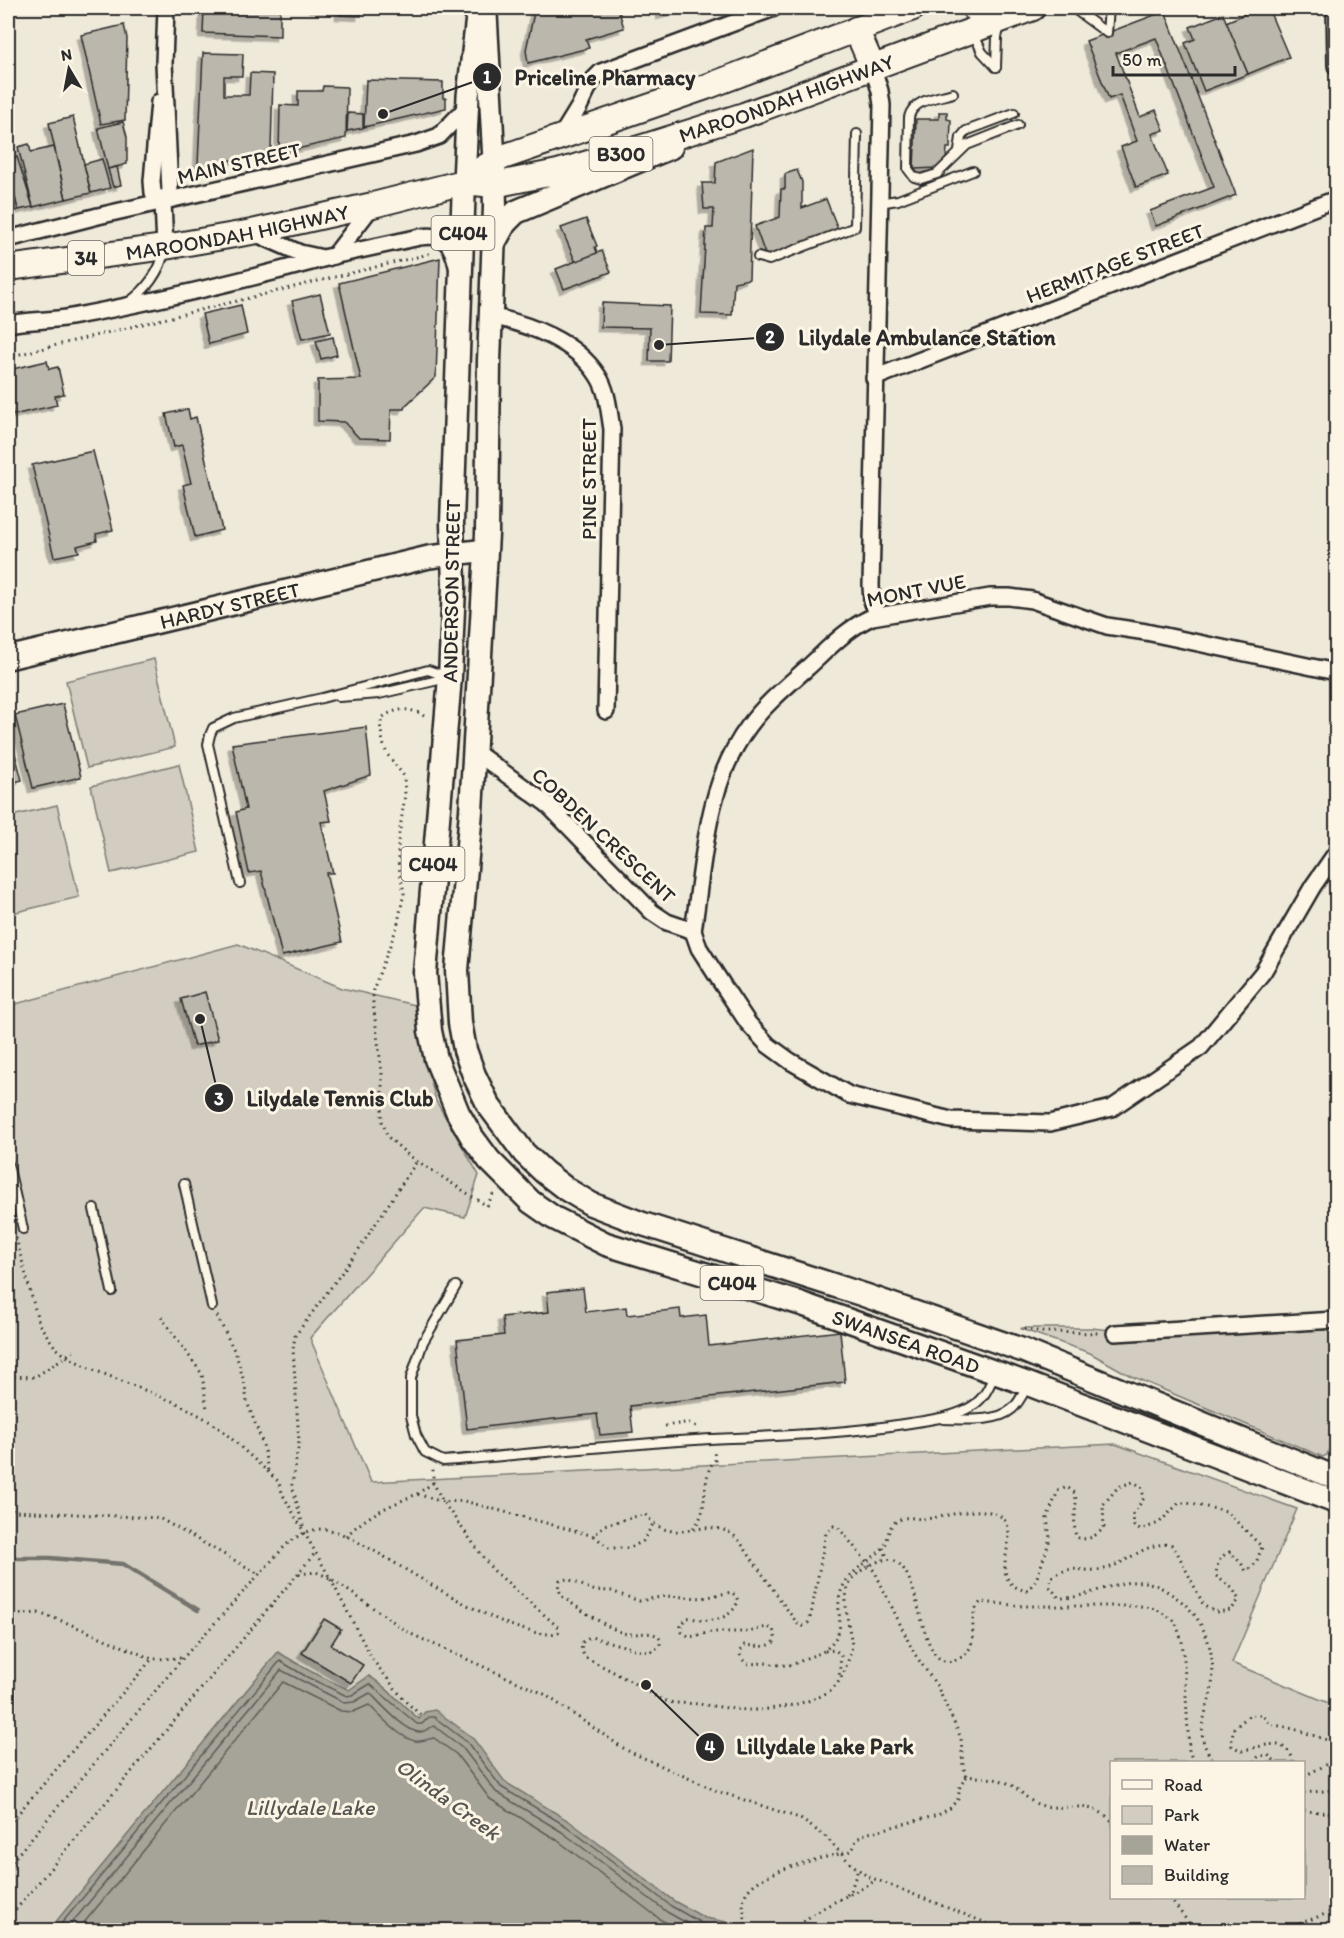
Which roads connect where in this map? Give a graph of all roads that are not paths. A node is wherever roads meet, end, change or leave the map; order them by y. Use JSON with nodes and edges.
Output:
{"nodes":[{"id":1,"x":165,"y":8,"type":"edge"},
{"id":2,"x":478,"y":8,"type":"edge"},
{"id":3,"x":486,"y":8,"type":"edge"},
{"id":4,"x":774,"y":8,"type":"edge"},
{"id":5,"x":913,"y":8,"type":"edge"},
{"id":6,"x":1073,"y":8,"type":"edge"},
{"id":7,"x":1109,"y":8,"type":"edge"},
{"id":8,"x":1335,"y":8,"type":"edge"},
{"id":9,"x":1019,"y":12,"type":"edge"},
{"id":10,"x":973,"y":19,"type":"edge"},
{"id":11,"x":856,"y":29,"type":"junction"},
{"id":12,"x":1336,"y":66,"type":"edge"},
{"id":13,"x":873,"y":68,"type":"junction"},
{"id":14,"x":953,"y":93,"type":"dead end"},
{"id":15,"x":468,"y":106,"type":"junction"},
{"id":16,"x":1014,"y":113,"type":"dead end"},
{"id":17,"x":744,"y":114,"type":"junction"},
{"id":18,"x":1018,"y":125,"type":"dead end"},
{"id":19,"x":856,"y":134,"type":"dead end"},
{"id":20,"x":561,"y":138,"type":"junction"},
{"id":21,"x":959,"y":152,"type":"junction"},
{"id":22,"x":973,"y":171,"type":"dead end"},
{"id":23,"x":494,"y":173,"type":"junction"},
{"id":24,"x":464,"y":182,"type":"junction"},
{"id":25,"x":1336,"y":199,"type":"edge"},
{"id":26,"x":163,"y":202,"type":"junction"},
{"id":27,"x":879,"y":203,"type":"junction"},
{"id":28,"x":373,"y":205,"type":"junction"},
{"id":29,"x":252,"y":232,"type":"junction"},
{"id":30,"x":8,"y":239,"type":"edge"},
{"id":31,"x":165,"y":247,"type":"junction"},
{"id":32,"x":493,"y":254,"type":"junction"},
{"id":33,"x":332,"y":256,"type":"junction"},
{"id":34,"x":758,"y":257,"type":"dead end"},
{"id":35,"x":8,"y":268,"type":"edge"},
{"id":36,"x":461,"y":284,"type":"junction"},
{"id":37,"x":119,"y":307,"type":"junction"},
{"id":38,"x":460,"y":316,"type":"junction"},
{"id":39,"x":490,"y":316,"type":"junction"},
{"id":40,"x":8,"y":324,"type":"edge"},
{"id":41,"x":874,"y":378,"type":"junction"},
{"id":42,"x":486,"y":550,"type":"junction"},
{"id":43,"x":453,"y":553,"type":"junction"},
{"id":44,"x":878,"y":615,"type":"junction"},
{"id":45,"x":8,"y":658,"type":"edge"},
{"id":46,"x":1336,"y":672,"type":"edge"},
{"id":47,"x":479,"y":676,"type":"junction"},
{"id":48,"x":450,"y":677,"type":"junction"},
{"id":49,"x":322,"y":698,"type":"junction"},
{"id":50,"x":606,"y":711,"type":"dead end"},
{"id":51,"x":474,"y":751,"type":"junction"},
{"id":52,"x":1336,"y":853,"type":"edge"},
{"id":53,"x":240,"y":883,"type":"dead end"},
{"id":54,"x":432,"y":883,"type":"junction"},
{"id":55,"x":693,"y":931,"type":"junction"},
{"id":56,"x":524,"y":1153,"type":"joint"},
{"id":57,"x":489,"y":1160,"type":"joint"},
{"id":58,"x":8,"y":1164,"type":"edge"},
{"id":59,"x":184,"y":1184,"type":"dead end"},
{"id":60,"x":94,"y":1209,"type":"dead end"},
{"id":61,"x":23,"y":1229,"type":"dead end"},
{"id":62,"x":456,"y":1286,"type":"dead end"},
{"id":63,"x":112,"y":1291,"type":"dead end"},
{"id":64,"x":212,"y":1306,"type":"road end"},
{"id":65,"x":1336,"y":1320,"type":"edge"},
{"id":66,"x":1115,"y":1333,"type":"road end"},
{"id":67,"x":1023,"y":1350,"type":"junction"},
{"id":68,"x":1074,"y":1370,"type":"junction"},
{"id":69,"x":995,"y":1373,"type":"junction"},
{"id":70,"x":1028,"y":1384,"type":"junction"},
{"id":71,"x":1076,"y":1404,"type":"junction"},
{"id":72,"x":936,"y":1419,"type":"junction"},
{"id":73,"x":1336,"y":1478,"type":"edge"},
{"id":74,"x":1336,"y":1502,"type":"edge"}],
"edges":[{"from":1,"to":26,"type":"street"},
{"from":2,"to":15,"type":"main road","name":"ANDERSON STREET"},
{"from":3,"to":23,"type":"main road","name":"ANDERSON STREET"},
{"from":4,"to":20,"type":"street"},
{"from":5,"to":11,"type":"highway","name":"MAROONDAH HIGHWAY","number":"B300"},
{"from":6,"to":7,"type":"lane"},
{"from":8,"to":12,"type":"street"},
{"from":9,"to":10,"type":"highway"},
{"from":9,"to":10,"type":"lane"},
{"from":10,"to":13,"type":"highway","name":"MAROONDAH HIGHWAY","number":"B300"},
{"from":11,"to":13,"type":"highway"},
{"from":11,"to":20,"type":"highway","name":"MAROONDAH HIGHWAY","number":"B300"},
{"from":13,"to":17,"type":"highway","name":"MAROONDAH HIGHWAY","number":"B300"},
{"from":13,"to":27,"type":"street"},
{"from":14,"to":21,"type":"lane"},
{"from":15,"to":24,"type":"main road","name":"ANDERSON STREET"},
{"from":15,"to":26,"type":"street","name":"MAIN STREET"},
{"from":16,"to":21,"type":"lane"},
{"from":17,"to":23,"type":"highway","name":"MAROONDAH HIGHWAY","number":"B300"},
{"from":17,"to":32,"type":"main road"},
{"from":18,"to":21,"type":"lane"},
{"from":19,"to":34,"type":"lane"},
{"from":20,"to":23,"type":"highway","name":"MAROONDAH HIGHWAY","number":"B300"},
{"from":22,"to":27,"type":"lane"},
{"from":23,"to":24,"type":"highway","name":"MAROONDAH HIGHWAY","number":"B300"},
{"from":23,"to":32,"type":"main road","name":"ANDERSON STREET","number":"C404"},
{"from":24,"to":28,"type":"highway","name":"MAROONDAH HIGHWAY","number":"34"},
{"from":24,"to":36,"type":"main road","name":"ANDERSON STREET","number":"C404"},
{"from":25,"to":41,"type":"street","name":"HERMITAGE STREET"},
{"from":26,"to":30,"type":"street","name":"MAIN STREET"},
{"from":26,"to":31,"type":"street"},
{"from":27,"to":41,"type":"street"},
{"from":28,"to":29,"type":"highway","name":"MAROONDAH HIGHWAY","number":"34"},
{"from":28,"to":33,"type":"street"},
{"from":29,"to":31,"type":"highway","name":"MAROONDAH HIGHWAY","number":"34"},
{"from":29,"to":33,"type":"street"},
{"from":31,"to":35,"type":"highway","name":"MAROONDAH HIGHWAY","number":"34"},
{"from":31,"to":37,"type":"lane"},
{"from":32,"to":39,"type":"main road","name":"ANDERSON STREET","number":"C404"},
{"from":33,"to":36,"type":"street"},
{"from":33,"to":37,"type":"street"},
{"from":36,"to":38,"type":"main road","name":"ANDERSON STREET","number":"C404"},
{"from":37,"to":40,"type":"street"},
{"from":38,"to":39,"type":"main road"},
{"from":38,"to":43,"type":"main road","name":"ANDERSON STREET","number":"C404"},
{"from":39,"to":42,"type":"main road","name":"ANDERSON STREET","number":"C404"},
{"from":39,"to":50,"type":"street","name":"PINE STREET"},
{"from":41,"to":44,"type":"street"},
{"from":42,"to":43,"type":"main road","name":"HARDY STREET"},
{"from":42,"to":47,"type":"main road","name":"ANDERSON STREET","number":"C404"},
{"from":43,"to":45,"type":"main road","name":"HARDY STREET"},
{"from":43,"to":48,"type":"main road","name":"ANDERSON STREET","number":"C404"},
{"from":44,"to":46,"type":"street","name":"MONT VUE"},
{"from":44,"to":55,"type":"street","name":"MONT VUE"},
{"from":47,"to":48,"type":"main road"},
{"from":47,"to":51,"type":"main road","name":"ANDERSON STREET","number":"C404"},
{"from":48,"to":49,"type":"lane"},
{"from":48,"to":49,"type":"lane"},
{"from":48,"to":54,"type":"main road","name":"ANDERSON STREET","number":"C404"},
{"from":49,"to":53,"type":"lane"},
{"from":51,"to":54,"type":"main road"},
{"from":51,"to":55,"type":"street","name":"COBDEN CRESCENT"},
{"from":51,"to":56,"type":"main road","name":"ANDERSON STREET","number":"C404"},
{"from":52,"to":55,"type":"street"},
{"from":54,"to":57,"type":"main road","name":"ANDERSON STREET","number":"C404"},
{"from":56,"to":67,"type":"main road","name":"SWANSEA ROAD","number":"C404"},
{"from":57,"to":69,"type":"main road","name":"SWANSEA ROAD","number":"C404"},
{"from":58,"to":61,"type":"lane"},
{"from":59,"to":64,"type":"lane"},
{"from":60,"to":63,"type":"lane"},
{"from":62,"to":72,"type":"lane"},
{"from":65,"to":66,"type":"street"},
{"from":67,"to":68,"type":"main road","name":"SWANSEA ROAD","number":"C404"},
{"from":67,"to":69,"type":"main road"},
{"from":67,"to":70,"type":"main road"},
{"from":68,"to":71,"type":"main road"},
{"from":68,"to":73,"type":"main road","name":"SWANSEA ROAD","number":"C404"},
{"from":69,"to":70,"type":"main road","name":"SWANSEA ROAD","number":"C404"},
{"from":69,"to":72,"type":"lane"},
{"from":70,"to":71,"type":"main road","name":"SWANSEA ROAD","number":"C404"},
{"from":70,"to":72,"type":"lane"},
{"from":71,"to":74,"type":"main road","name":"SWANSEA ROAD","number":"C404"}]}
